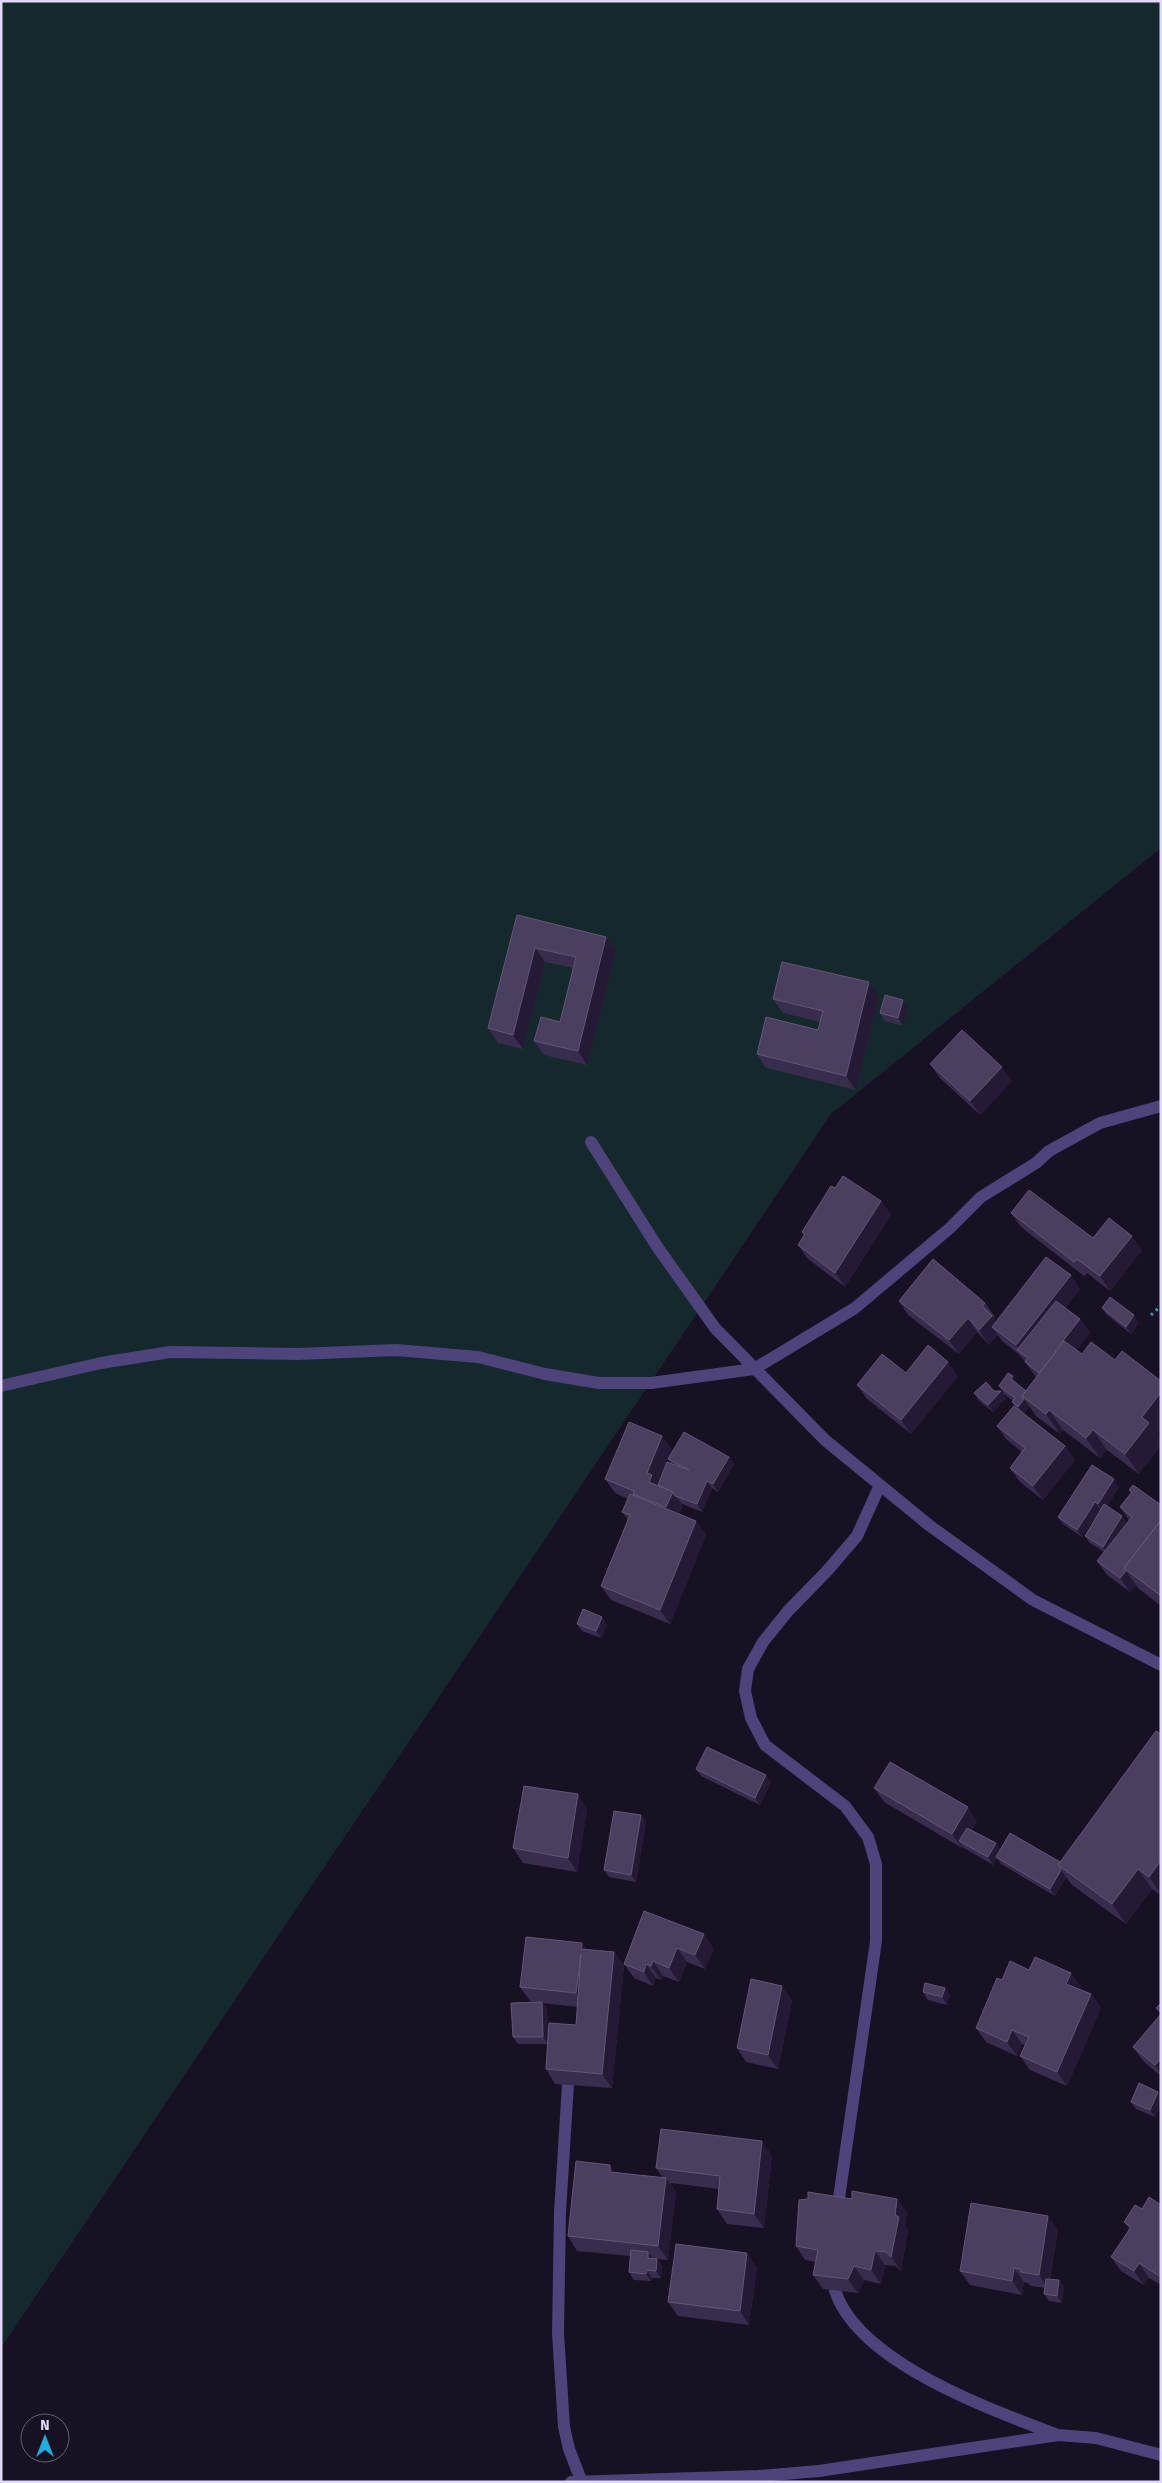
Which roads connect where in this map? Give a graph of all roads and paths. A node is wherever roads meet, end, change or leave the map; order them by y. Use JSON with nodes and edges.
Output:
{"nodes":[{"id":1,"x":1160,"y":1106,"type":"edge"},
{"id":2,"x":591,"y":1142,"type":"dead end"},
{"id":3,"x":1161,"y":1306,"type":"edge"},
{"id":4,"x":1151,"y":1315,"type":"dead end"},
{"id":5,"x":754,"y":1369,"type":"junction"},
{"id":6,"x":1,"y":1386,"type":"edge"},
{"id":7,"x":880,"y":1485,"type":"junction"},
{"id":8,"x":1161,"y":1665,"type":"edge"},
{"id":9,"x":554,"y":2060,"type":"edge"},
{"id":10,"x":836,"y":2223,"type":"edge"},
{"id":11,"x":832,"y":2262,"type":"edge"},
{"id":12,"x":1058,"y":2434,"type":"junction"},
{"id":13,"x":1161,"y":2455,"type":"edge"},
{"id":14,"x":576,"y":2481,"type":"edge"}],
"edges":[{"from":1,"to":5,"type":"street"},
{"from":2,"to":5,"type":"street"},
{"from":3,"to":4,"type":"path"},
{"from":5,"to":6,"type":"street"},
{"from":5,"to":7,"type":"street"},
{"from":7,"to":8,"type":"street"},
{"from":7,"to":10,"type":"street"},
{"from":9,"to":14,"type":"street"},
{"from":11,"to":12,"type":"street"},
{"from":12,"to":13,"type":"street"},
{"from":12,"to":14,"type":"street"}]}
